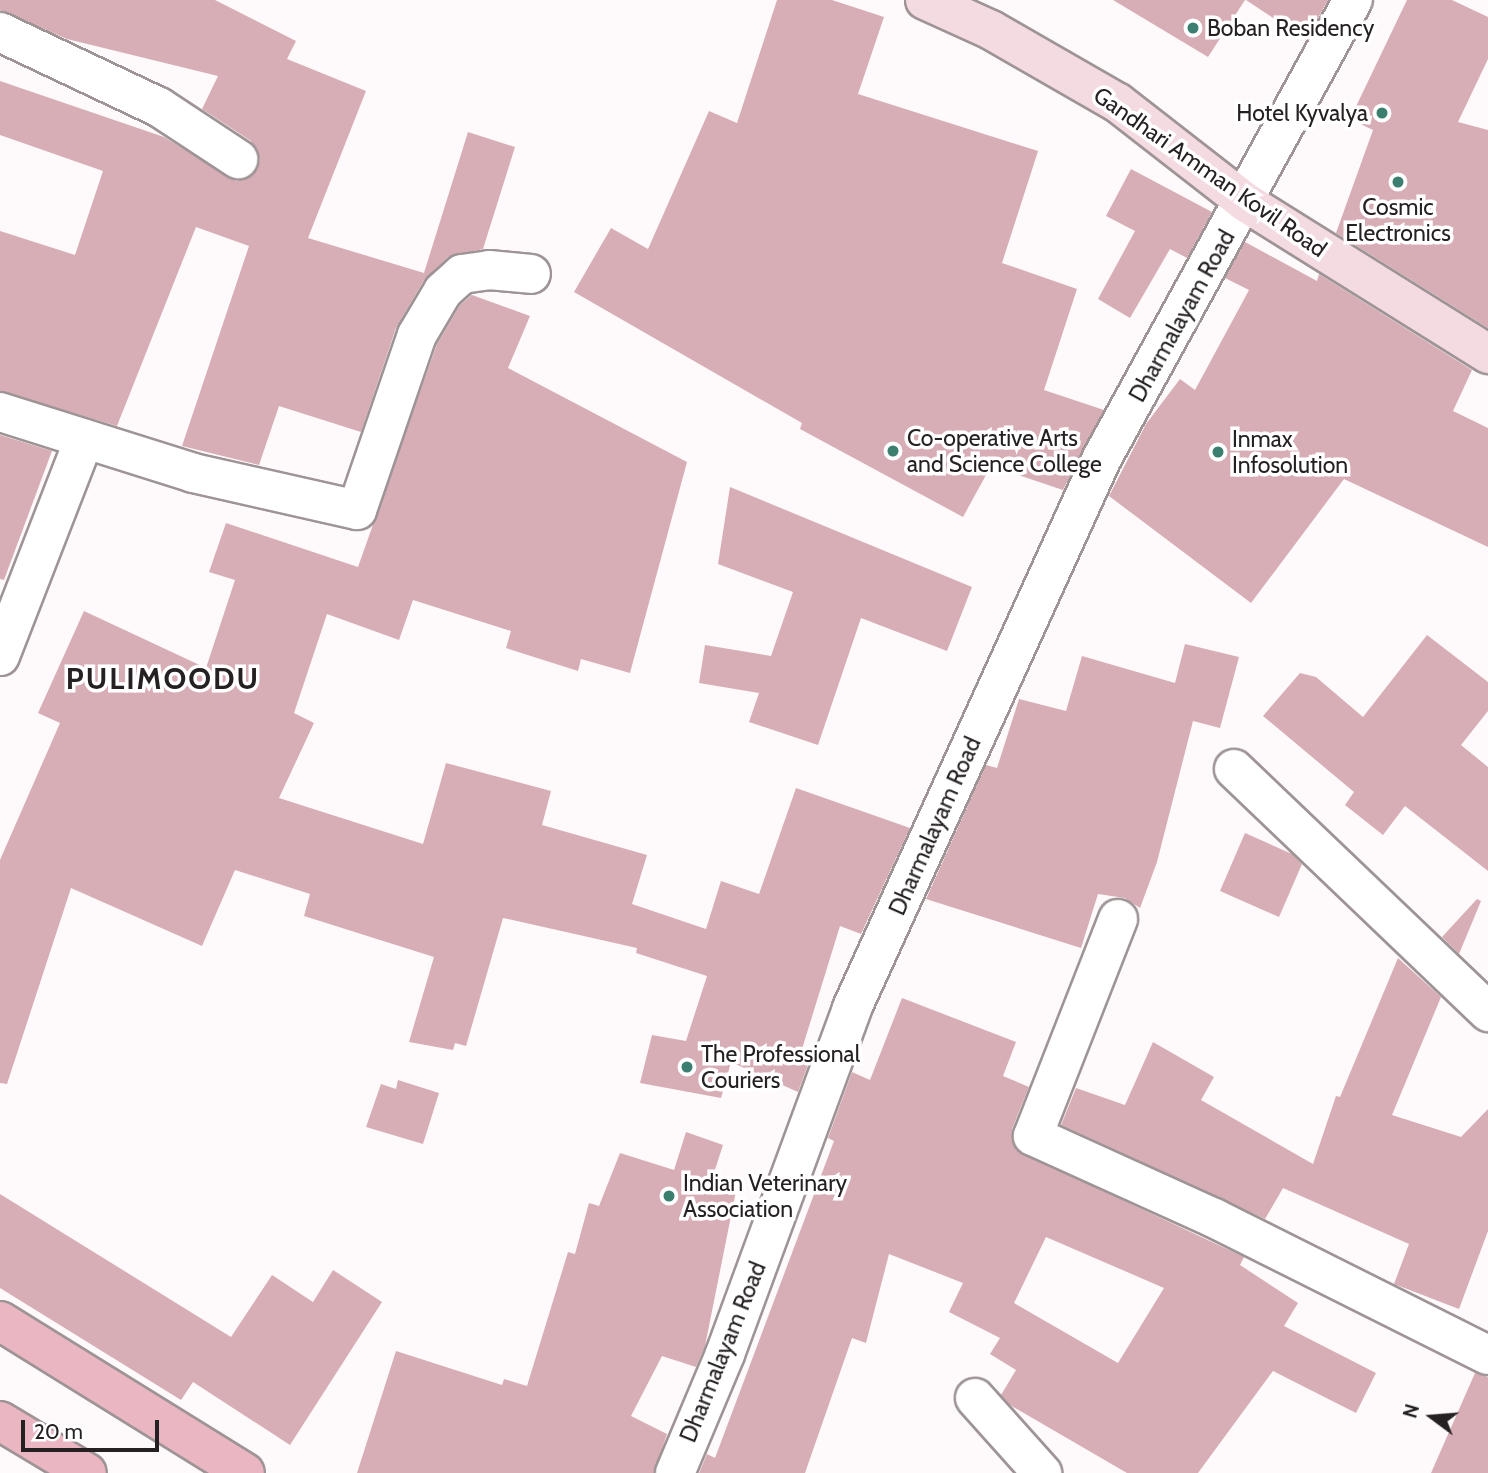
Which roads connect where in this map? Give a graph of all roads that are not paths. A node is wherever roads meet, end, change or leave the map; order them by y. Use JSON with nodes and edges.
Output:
{"nodes":[{"id":1,"x":925,"y":0,"type":"edge"},
{"id":2,"x":1353,"y":0,"type":"edge"},
{"id":3,"x":0,"y":32,"type":"edge"},
{"id":4,"x":238,"y":159,"type":"dead end"},
{"id":5,"x":1245,"y":201,"type":"junction"},
{"id":6,"x":531,"y":274,"type":"dead end"},
{"id":7,"x":1488,"y":354,"type":"edge"},
{"id":8,"x":0,"y":412,"type":"edge"},
{"id":9,"x":85,"y":439,"type":"junction"},
{"id":10,"x":0,"y":656,"type":"edge"},
{"id":11,"x":1234,"y":769,"type":"dead end"},
{"id":12,"x":1118,"y":919,"type":"dead end"},
{"id":13,"x":1488,"y":1012,"type":"edge"},
{"id":14,"x":0,"y":1321,"type":"edge"},
{"id":15,"x":1488,"y":1355,"type":"edge"},
{"id":16,"x":975,"y":1398,"type":"dead end"},
{"id":17,"x":0,"y":1421,"type":"edge"},
{"id":18,"x":87,"y":1473,"type":"edge"},
{"id":19,"x":246,"y":1473,"type":"edge"},
{"id":20,"x":674,"y":1473,"type":"edge"},
{"id":21,"x":1042,"y":1473,"type":"edge"}],
"edges":[{"from":1,"to":5,"type":"street","name":"Gandhari Amman Kovil Road"},
{"from":2,"to":5,"type":"street","name":"Dharmalayam Road"},
{"from":3,"to":4,"type":"street"},
{"from":5,"to":7,"type":"street","name":"Gandhari Amman Kovil Road"},
{"from":5,"to":20,"type":"street","name":"Dharmalayam Road"},
{"from":6,"to":9,"type":"street"},
{"from":8,"to":9,"type":"street"},
{"from":9,"to":10,"type":"street"},
{"from":11,"to":13,"type":"street"},
{"from":12,"to":15,"type":"street"},
{"from":14,"to":19,"type":"main road"},
{"from":16,"to":21,"type":"street"},
{"from":17,"to":18,"type":"main road"}]}
